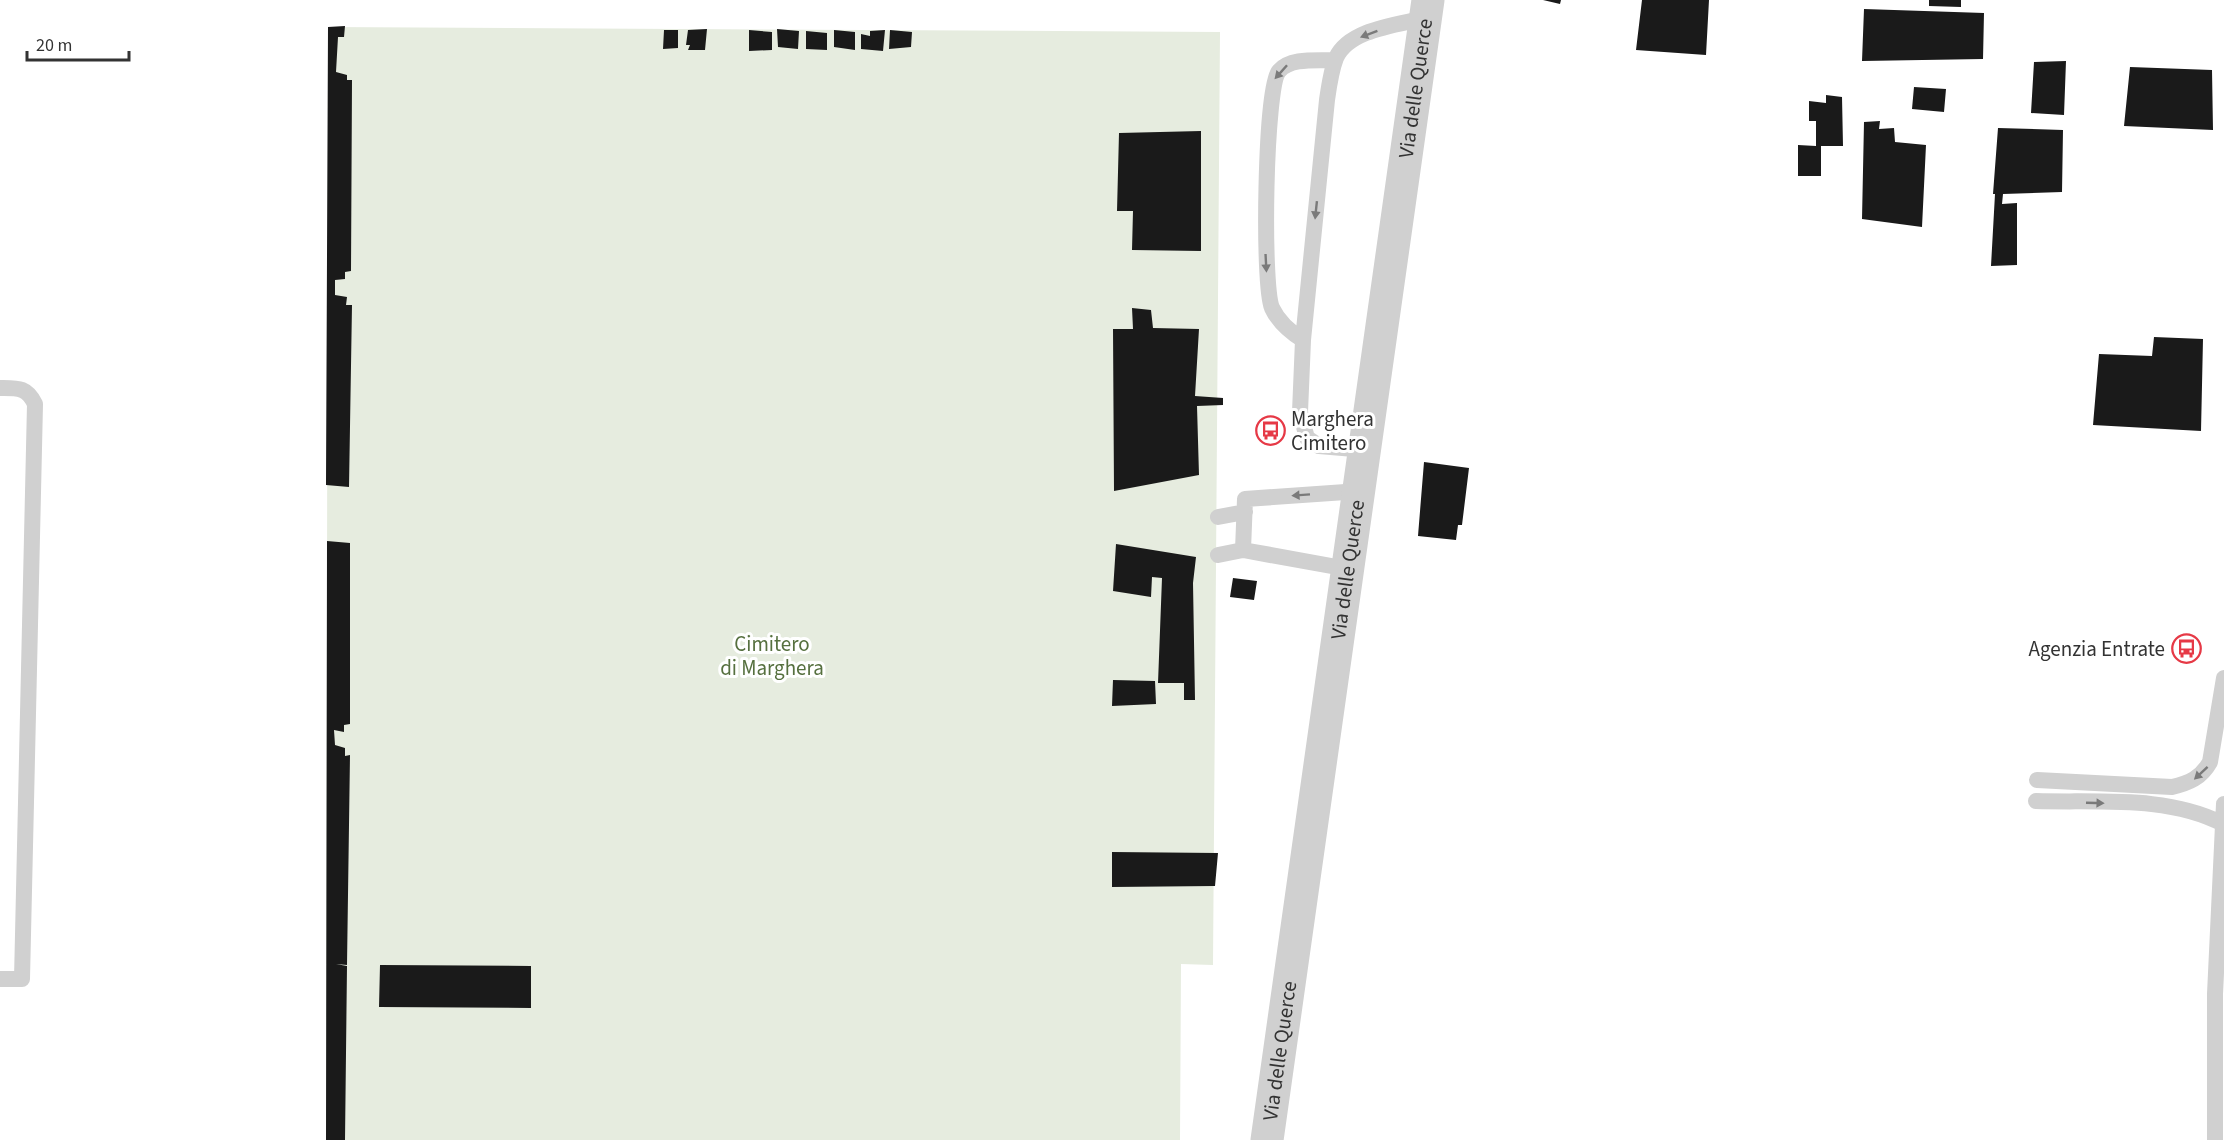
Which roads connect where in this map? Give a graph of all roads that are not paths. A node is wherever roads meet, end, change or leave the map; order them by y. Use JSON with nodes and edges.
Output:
{"nodes":[{"id":1,"x":1426,"y":9,"type":"edge"},
{"id":2,"x":1335,"y":60,"type":"junction"},
{"id":3,"x":1303,"y":340,"type":"junction"},
{"id":4,"x":0,"y":388,"type":"edge"},
{"id":5,"x":1366,"y":450,"type":"junction"},
{"id":6,"x":1360,"y":491,"type":"junction"},
{"id":7,"x":1245,"y":512,"type":"junction"},
{"id":8,"x":1218,"y":517,"type":"dead end"},
{"id":9,"x":1243,"y":550,"type":"junction"},
{"id":10,"x":1218,"y":555,"type":"dead end"},
{"id":11,"x":1348,"y":569,"type":"junction"},
{"id":12,"x":2224,"y":678,"type":"edge"},
{"id":13,"x":2037,"y":780,"type":"dead end"},
{"id":14,"x":2036,"y":801,"type":"dead end"},
{"id":15,"x":2224,"y":804,"type":"edge"},
{"id":16,"x":2223,"y":824,"type":"edge"},
{"id":17,"x":0,"y":979,"type":"edge"},
{"id":18,"x":1267,"y":1140,"type":"edge"},
{"id":19,"x":2215,"y":1140,"type":"edge"}],
"edges":[{"from":1,"to":2,"type":"lane","one_way":true},
{"from":1,"to":5,"type":"street","name":"Via delle Querce"},
{"from":2,"to":3,"type":"lane","one_way":true},
{"from":2,"to":3,"type":"lane","one_way":true},
{"from":3,"to":5,"type":"lane"},
{"from":4,"to":17,"type":"lane"},
{"from":5,"to":6,"type":"street","name":"Via delle Querce"},
{"from":6,"to":7,"type":"lane","one_way":true},
{"from":6,"to":11,"type":"street","name":"Via delle Querce"},
{"from":7,"to":8,"type":"lane"},
{"from":7,"to":9,"type":"lane"},
{"from":9,"to":10,"type":"lane"},
{"from":9,"to":11,"type":"lane"},
{"from":11,"to":18,"type":"street","name":"Via delle Querce"},
{"from":12,"to":13,"type":"lane","one_way":true},
{"from":14,"to":16,"type":"lane","one_way":true},
{"from":15,"to":16,"type":"lane"},
{"from":16,"to":19,"type":"lane"}]}
